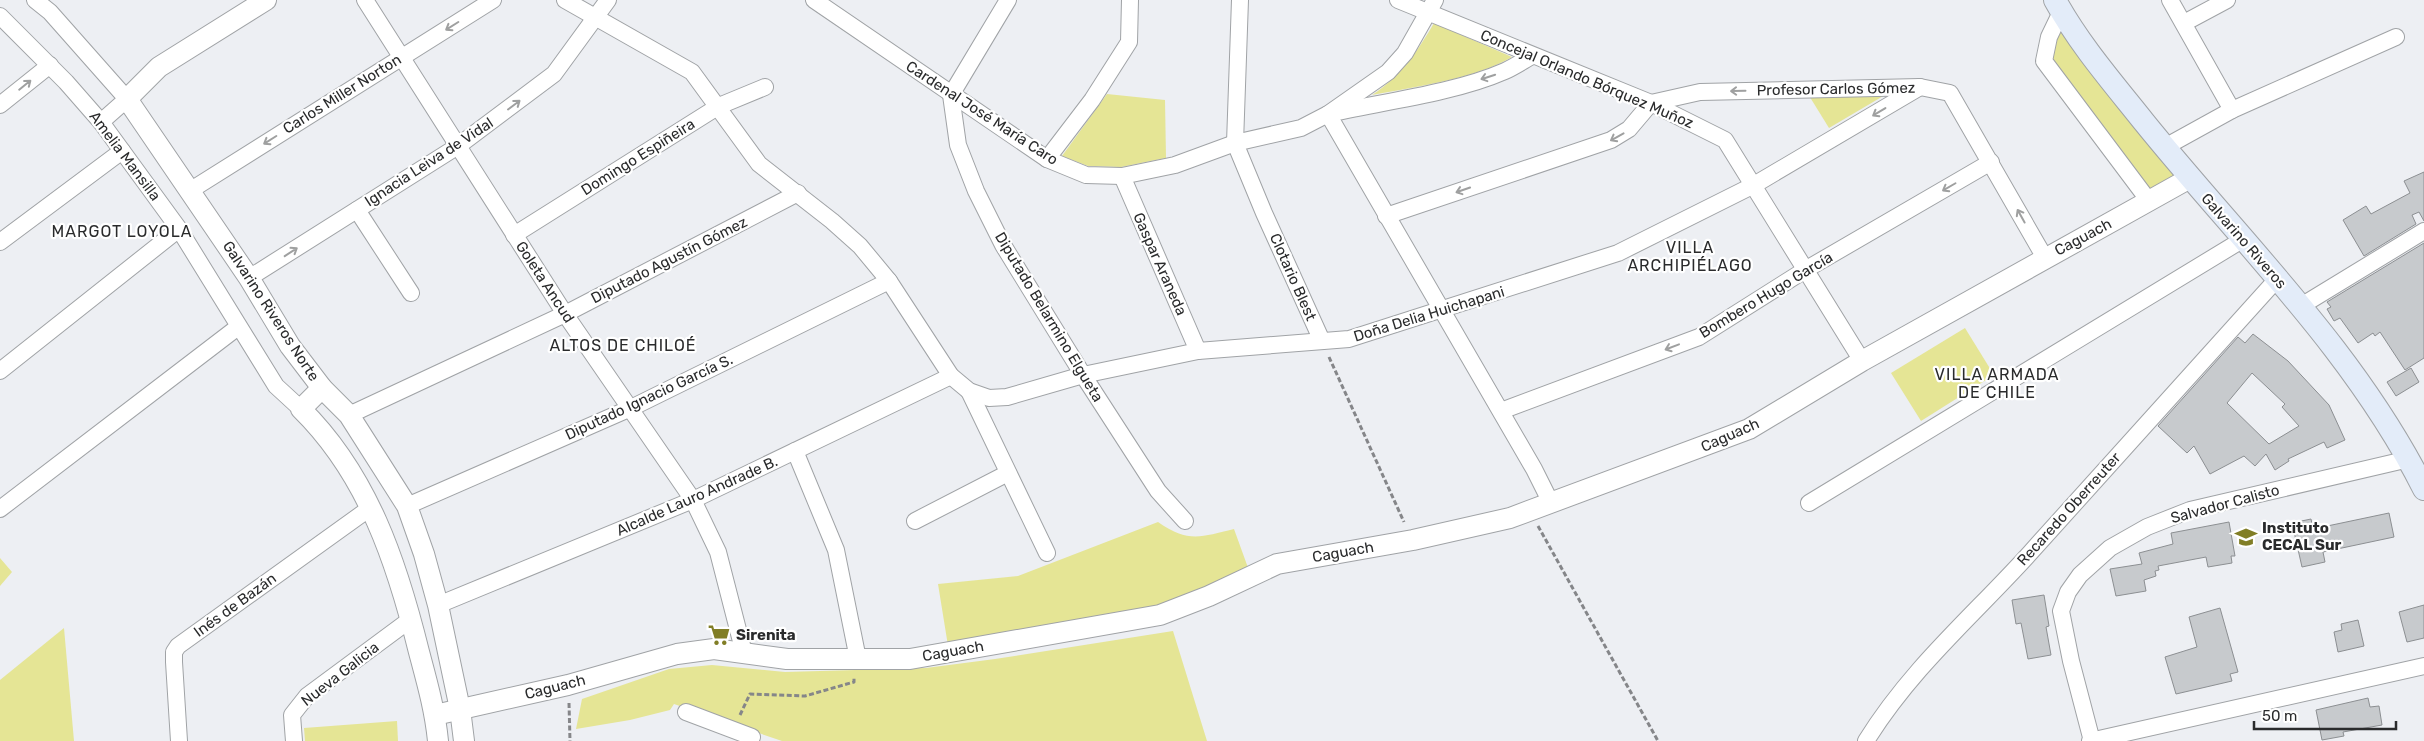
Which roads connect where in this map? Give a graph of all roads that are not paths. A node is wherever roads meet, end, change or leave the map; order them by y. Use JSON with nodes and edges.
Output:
{"nodes":[{"id":1,"x":35,"y":0,"type":"edge"},
{"id":2,"x":266,"y":0,"type":"edge"},
{"id":3,"x":365,"y":0,"type":"edge"},
{"id":4,"x":493,"y":0,"type":"edge"},
{"id":5,"x":565,"y":0,"type":"edge"},
{"id":6,"x":608,"y":0,"type":"edge"},
{"id":7,"x":814,"y":0,"type":"edge"},
{"id":8,"x":1008,"y":0,"type":"edge"},
{"id":9,"x":1130,"y":0,"type":"edge"},
{"id":10,"x":1240,"y":0,"type":"edge"},
{"id":11,"x":1398,"y":0,"type":"edge"},
{"id":12,"x":2170,"y":0,"type":"edge"},
{"id":13,"x":2227,"y":0,"type":"edge"},
{"id":14,"x":1433,"y":6,"type":"edge"},
{"id":15,"x":2058,"y":6,"type":"edge"},
{"id":16,"x":0,"y":16,"type":"edge"},
{"id":17,"x":597,"y":17,"type":"junction"},
{"id":18,"x":2184,"y":23,"type":"junction"},
{"id":19,"x":2396,"y":36,"type":"dead end"},
{"id":20,"x":402,"y":56,"type":"junction"},
{"id":21,"x":1532,"y":56,"type":"junction"},
{"id":22,"x":50,"y":65,"type":"junction"},
{"id":23,"x":765,"y":87,"type":"dead end"},
{"id":24,"x":1920,"y":87,"type":"junction"},
{"id":25,"x":951,"y":95,"type":"junction"},
{"id":26,"x":126,"y":99,"type":"junction"},
{"id":27,"x":1651,"y":103,"type":"junction"},
{"id":28,"x":0,"y":105,"type":"edge"},
{"id":29,"x":719,"y":106,"type":"junction"},
{"id":30,"x":2232,"y":110,"type":"junction"},
{"id":31,"x":1328,"y":114,"type":"junction"},
{"id":32,"x":101,"y":122,"type":"junction"},
{"id":33,"x":1235,"y":143,"type":"junction"},
{"id":34,"x":458,"y":146,"type":"junction"},
{"id":35,"x":2164,"y":147,"type":"junction"},
{"id":36,"x":122,"y":151,"type":"junction"},
{"id":37,"x":1047,"y":159,"type":"junction"},
{"id":38,"x":1991,"y":162,"type":"junction"},
{"id":39,"x":1122,"y":176,"type":"junction"},
{"id":40,"x":2190,"y":178,"type":"junction"},
{"id":41,"x":1754,"y":185,"type":"junction"},
{"id":42,"x":191,"y":190,"type":"junction"},
{"id":43,"x":798,"y":193,"type":"junction"},
{"id":44,"x":2149,"y":201,"type":"junction"},
{"id":45,"x":356,"y":210,"type":"junction"},
{"id":46,"x":1386,"y":216,"type":"junction"},
{"id":47,"x":179,"y":229,"type":"junction"},
{"id":48,"x":2424,"y":231,"type":"edge"},
{"id":49,"x":514,"y":235,"type":"junction"},
{"id":50,"x":2242,"y":240,"type":"junction"},
{"id":51,"x":0,"y":242,"type":"edge"},
{"id":52,"x":2045,"y":258,"type":"junction"},
{"id":53,"x":1806,"y":270,"type":"junction"},
{"id":54,"x":250,"y":278,"type":"junction"},
{"id":55,"x":2277,"y":280,"type":"junction"},
{"id":56,"x":889,"y":281,"type":"junction"},
{"id":57,"x":412,"y":292,"type":"dead end"},
{"id":58,"x":2301,"y":306,"type":"junction"},
{"id":59,"x":1442,"y":310,"type":"junction"},
{"id":60,"x":565,"y":314,"type":"junction"},
{"id":61,"x":238,"y":327,"type":"junction"},
{"id":62,"x":1322,"y":341,"type":"junction"},
{"id":63,"x":1198,"y":351,"type":"junction"},
{"id":64,"x":1862,"y":361,"type":"junction"},
{"id":65,"x":0,"y":371,"type":"edge"},
{"id":66,"x":951,"y":376,"type":"junction"},
{"id":67,"x":1083,"y":376,"type":"junction"},
{"id":68,"x":322,"y":388,"type":"junction"},
{"id":69,"x":969,"y":391,"type":"junction"},
{"id":70,"x":631,"y":408,"type":"junction"},
{"id":71,"x":301,"y":409,"type":"junction"},
{"id":72,"x":1500,"y":411,"type":"junction"},
{"id":73,"x":349,"y":415,"type":"junction"},
{"id":74,"x":795,"y":451,"type":"junction"},
{"id":75,"x":2409,"y":459,"type":"junction"},
{"id":76,"x":1008,"y":473,"type":"junction"},
{"id":77,"x":2424,"y":489,"type":"edge"},
{"id":78,"x":693,"y":500,"type":"junction"},
{"id":79,"x":1551,"y":503,"type":"junction"},
{"id":80,"x":1809,"y":503,"type":"dead end"},
{"id":81,"x":407,"y":506,"type":"junction"},
{"id":82,"x":370,"y":508,"type":"junction"},
{"id":83,"x":0,"y":509,"type":"edge"},
{"id":84,"x":915,"y":521,"type":"dead end"},
{"id":85,"x":1185,"y":521,"type":"dead end"},
{"id":86,"x":1047,"y":554,"type":"dead end"},
{"id":87,"x":438,"y":605,"type":"junction"},
{"id":88,"x":411,"y":619,"type":"junction"},
{"id":89,"x":744,"y":653,"type":"junction"},
{"id":90,"x":858,"y":659,"type":"junction"},
{"id":91,"x":2424,"y":666,"type":"edge"},
{"id":92,"x":460,"y":709,"type":"junction"},
{"id":93,"x":686,"y":712,"type":"dead end"},
{"id":94,"x":435,"y":715,"type":"junction"},
{"id":95,"x":755,"y":740,"type":"edge"},
{"id":96,"x":179,"y":741,"type":"edge"},
{"id":97,"x":294,"y":741,"type":"edge"},
{"id":98,"x":438,"y":741,"type":"edge"},
{"id":99,"x":464,"y":741,"type":"edge"},
{"id":100,"x":1866,"y":741,"type":"edge"},
{"id":101,"x":2091,"y":741,"type":"edge"}],
"edges":[{"from":1,"to":26,"type":"street","name":"Galvarino Riveros Norte"},
{"from":2,"to":26,"type":"street"},
{"from":3,"to":20,"type":"street","name":"Goleta Ancud"},
{"from":4,"to":20,"type":"street","name":"Carlos Miller Norton","one_way":true},
{"from":5,"to":17,"type":"street"},
{"from":6,"to":17,"type":"street","name":"Ignacia Leiva de Vidal"},
{"from":7,"to":25,"type":"street","name":"Cardenal José María Caro"},
{"from":8,"to":25,"type":"street"},
{"from":9,"to":37,"type":"street"},
{"from":10,"to":33,"type":"street","name":"Clotario Blest"},
{"from":11,"to":14,"type":"street","name":"Concejal Orlando Bórquez Muñoz"},
{"from":12,"to":18,"type":"street"},
{"from":13,"to":18,"type":"street"},
{"from":14,"to":21,"type":"street","name":"Concejal Orlando Bórquez Muñoz"},
{"from":14,"to":31,"type":"street","name":"Cardenal José María Caro"},
{"from":15,"to":35,"type":"main road","name":"Galvarino Riveros"},
{"from":15,"to":44,"type":"street"},
{"from":16,"to":22,"type":"street","name":"Amelia Mansilla"},
{"from":17,"to":29,"type":"street"},
{"from":34,"to":17,"type":"street","name":"Ignacia Leiva de Vidal","one_way":true},
{"from":18,"to":30,"type":"street"},
{"from":19,"to":30,"type":"street"},
{"from":20,"to":34,"type":"street","name":"Goleta Ancud"},
{"from":20,"to":42,"type":"street","name":"Carlos Miller Norton","one_way":true},
{"from":21,"to":27,"type":"street","name":"Concejal Orlando Bórquez Muñoz"},
{"from":21,"to":31,"type":"street","one_way":true},
{"from":28,"to":22,"type":"street","one_way":true},
{"from":22,"to":32,"type":"street","name":"Amelia Mansilla"},
{"from":23,"to":29,"type":"street","name":"Domingo Espiñeira"},
{"from":24,"to":27,"type":"street","name":"Profesor Carlos Gómez","one_way":true},
{"from":24,"to":38,"type":"street","name":"Profesor Carlos Gómez"},
{"from":24,"to":41,"type":"street","name":"Doña Delia Huichapani","one_way":true},
{"from":25,"to":37,"type":"street","name":"Cardenal José María Caro"},
{"from":25,"to":67,"type":"street","name":"Diputado Belarmino Elgueta"},
{"from":26,"to":32,"type":"street"},
{"from":26,"to":42,"type":"street","name":"Galvarino Riveros Norte"},
{"from":27,"to":41,"type":"street","name":"Concejal Orlando Bórquez Muñoz"},
{"from":27,"to":46,"type":"street","one_way":true},
{"from":29,"to":43,"type":"street"},
{"from":29,"to":49,"type":"street","name":"Domingo Espiñeira"},
{"from":30,"to":35,"type":"street"},
{"from":31,"to":33,"type":"street","name":"Cardenal José María Caro"},
{"from":31,"to":46,"type":"street"},
{"from":32,"to":36,"type":"street","name":"Amelia Mansilla"},
{"from":33,"to":39,"type":"street","name":"Cardenal José María Caro"},
{"from":33,"to":62,"type":"street","name":"Clotario Blest"},
{"from":34,"to":45,"type":"street","name":"Ignacia Leiva de Vidal"},
{"from":34,"to":49,"type":"street","name":"Goleta Ancud"},
{"from":35,"to":40,"type":"main road","name":"Galvarino Riveros"},
{"from":36,"to":47,"type":"street","name":"Amelia Mansilla"},
{"from":36,"to":51,"type":"street"},
{"from":37,"to":39,"type":"street","name":"Cardenal José María Caro"},
{"from":52,"to":38,"type":"street","name":"Profesor Carlos Gómez","one_way":true},
{"from":38,"to":53,"type":"street","name":"Bombero Hugo García","one_way":true},
{"from":39,"to":63,"type":"street","name":"Gaspar Araneda"},
{"from":40,"to":44,"type":"street","name":"Caguach"},
{"from":40,"to":50,"type":"main road","name":"Galvarino Riveros"},
{"from":41,"to":53,"type":"street","name":"Concejal Orlando Bórquez Muñoz"},
{"from":41,"to":59,"type":"street","name":"Doña Delia Huichapani"},
{"from":42,"to":54,"type":"street","name":"Galvarino Riveros Norte"},
{"from":43,"to":56,"type":"street"},
{"from":43,"to":60,"type":"street","name":"Diputado Agustín Gómez"},
{"from":44,"to":52,"type":"street","name":"Caguach"},
{"from":54,"to":45,"type":"street","name":"Ignacia Leiva de Vidal","one_way":true},
{"from":45,"to":57,"type":"street"},
{"from":46,"to":59,"type":"street"},
{"from":47,"to":61,"type":"street","name":"Amelia Mansilla"},
{"from":47,"to":65,"type":"street"},
{"from":48,"to":58,"type":"street"},
{"from":49,"to":60,"type":"street","name":"Goleta Ancud"},
{"from":50,"to":55,"type":"main road","name":"Galvarino Riveros"},
{"from":50,"to":80,"type":"street"},
{"from":52,"to":64,"type":"street","name":"Caguach"},
{"from":53,"to":64,"type":"street","name":"Concejal Orlando Bórquez Muñoz"},
{"from":53,"to":72,"type":"street","name":"Bombero Hugo García","one_way":true},
{"from":54,"to":68,"type":"street","name":"Galvarino Riveros Norte"},
{"from":55,"to":58,"type":"main road","name":"Galvarino Riveros"},
{"from":55,"to":100,"type":"street","name":"Recaredo Oberreuter"},
{"from":56,"to":66,"type":"street"},
{"from":56,"to":70,"type":"street","name":"Diputado Ignacio García S."},
{"from":58,"to":75,"type":"main road","name":"Galvarino Riveros"},
{"from":59,"to":62,"type":"street","name":"Doña Delia Huichapani"},
{"from":59,"to":72,"type":"street"},
{"from":60,"to":70,"type":"street","name":"Goleta Ancud"},
{"from":60,"to":73,"type":"street","name":"Diputado Agustín Gómez"},
{"from":61,"to":71,"type":"street","name":"Amelia Mansilla"},
{"from":61,"to":83,"type":"street"},
{"from":62,"to":63,"type":"street","name":"Doña Delia Huichapani"},
{"from":63,"to":67,"type":"street","name":"Doña Delia Huichapani"},
{"from":64,"to":79,"type":"street","name":"Caguach"},
{"from":66,"to":69,"type":"street"},
{"from":66,"to":74,"type":"street","name":"Alcalde Lauro Andrade B."},
{"from":67,"to":69,"type":"street","name":"Doña Delia Huichapani"},
{"from":67,"to":85,"type":"street","name":"Diputado Belarmino Elgueta"},
{"from":68,"to":71,"type":"street"},
{"from":68,"to":73,"type":"street","name":"Galvarino Riveros Norte"},
{"from":69,"to":76,"type":"street"},
{"from":70,"to":78,"type":"street","name":"Goleta Ancud"},
{"from":70,"to":81,"type":"street","name":"Diputado Ignacio García S."},
{"from":71,"to":82,"type":"street"},
{"from":72,"to":79,"type":"street"},
{"from":73,"to":81,"type":"street","name":"Galvarino Riveros Norte"},
{"from":74,"to":78,"type":"street","name":"Alcalde Lauro Andrade B."},
{"from":74,"to":90,"type":"street"},
{"from":75,"to":77,"type":"main road","name":"Galvarino Riveros"},
{"from":75,"to":101,"type":"street","name":"Salvador Calisto"},
{"from":76,"to":84,"type":"street"},
{"from":76,"to":86,"type":"street"},
{"from":78,"to":87,"type":"street","name":"Alcalde Lauro Andrade B."},
{"from":78,"to":89,"type":"street","name":"Goleta Ancud"},
{"from":79,"to":90,"type":"street","name":"Caguach"},
{"from":81,"to":87,"type":"street","name":"Galvarino Riveros Norte"},
{"from":82,"to":88,"type":"street"},
{"from":82,"to":96,"type":"street","name":"Inés de Bazán"},
{"from":87,"to":92,"type":"street","name":"Galvarino Riveros Norte"},
{"from":88,"to":94,"type":"street"},
{"from":88,"to":97,"type":"street","name":"Nueva Galicia"},
{"from":89,"to":90,"type":"street","name":"Caguach"},
{"from":89,"to":92,"type":"street","name":"Caguach"},
{"from":91,"to":101,"type":"street"},
{"from":92,"to":94,"type":"street","name":"Caguach"},
{"from":92,"to":99,"type":"street","name":"Galvarino Riveros Norte"},
{"from":93,"to":95,"type":"street"},
{"from":94,"to":98,"type":"street"}]}
